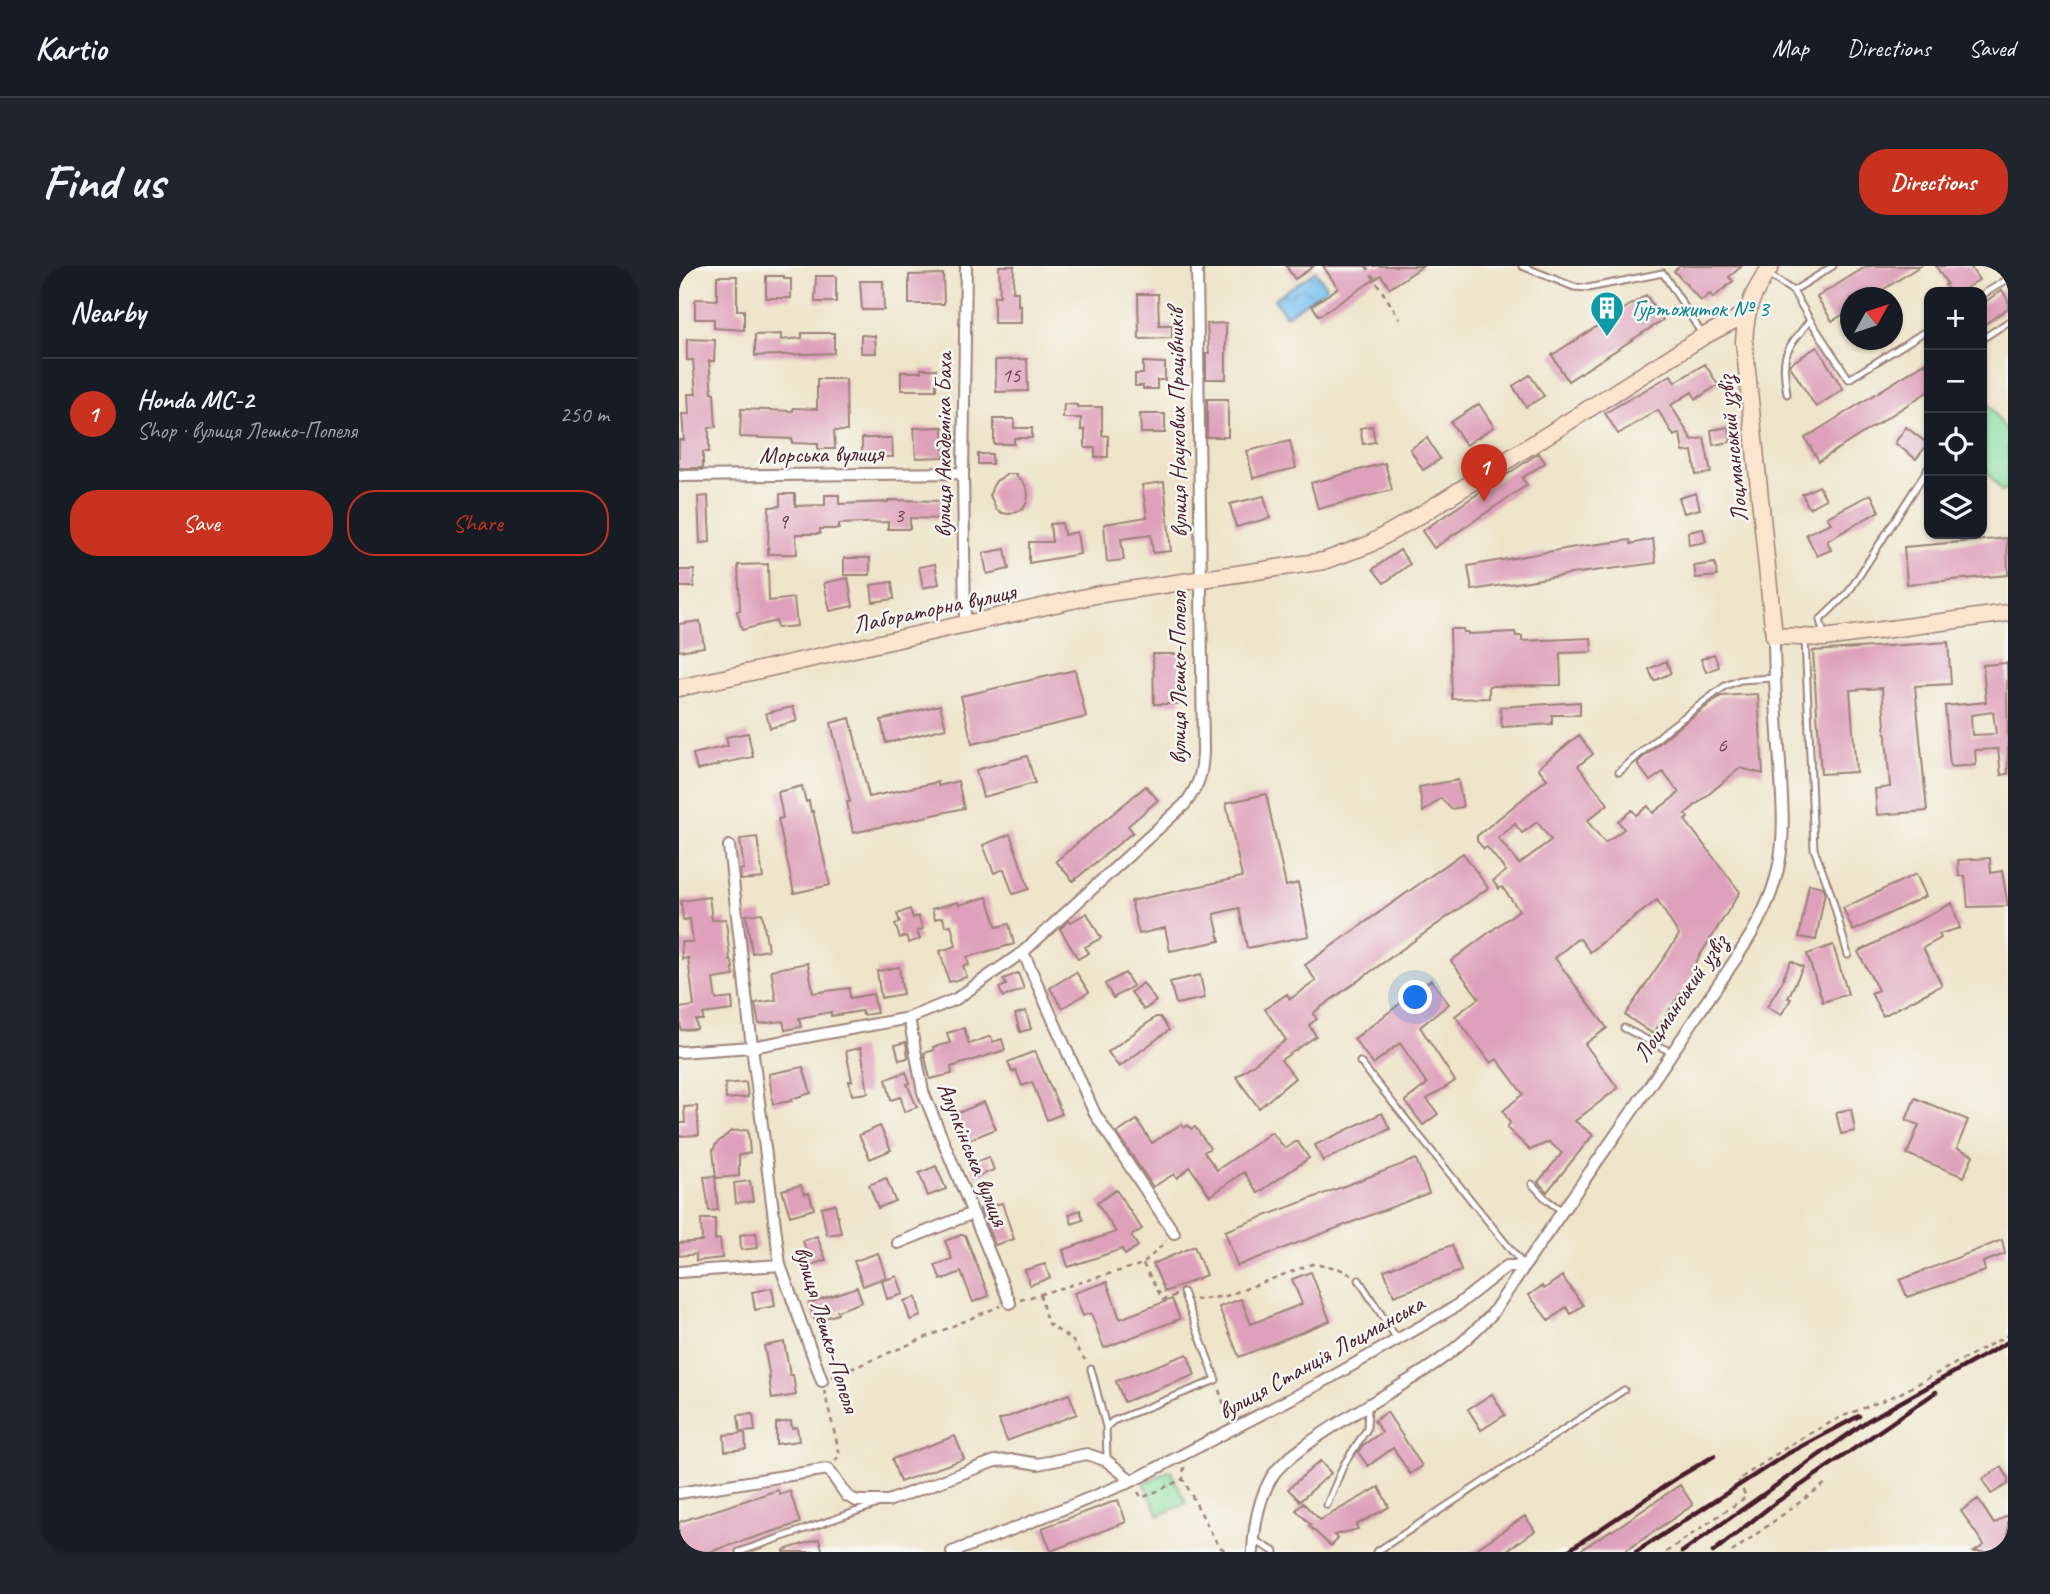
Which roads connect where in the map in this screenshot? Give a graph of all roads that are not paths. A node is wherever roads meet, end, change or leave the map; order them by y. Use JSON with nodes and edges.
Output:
{"nodes":[{"id":1,"x":966,"y":266,"type":"edge"},
{"id":2,"x":1197,"y":266,"type":"edge"},
{"id":3,"x":1522,"y":266,"type":"edge"},
{"id":4,"x":1668,"y":266,"type":"edge"},
{"id":5,"x":1833,"y":266,"type":"edge"},
{"id":6,"x":1768,"y":270,"type":"edge"},
{"id":7,"x":1663,"y":273,"type":"junction"},
{"id":8,"x":2008,"y":279,"type":"edge"},
{"id":9,"x":1793,"y":291,"type":"junction"},
{"id":10,"x":1987,"y":292,"type":"edge"},
{"id":11,"x":1746,"y":314,"type":"junction"},
{"id":12,"x":1810,"y":320,"type":"junction"},
{"id":13,"x":2008,"y":322,"type":"edge"},
{"id":14,"x":1924,"y":332,"type":"edge"},
{"id":15,"x":1704,"y":337,"type":"junction"},
{"id":16,"x":1987,"y":337,"type":"edge"},
{"id":17,"x":1787,"y":394,"type":"dead end"},
{"id":18,"x":963,"y":473,"type":"junction"},
{"id":19,"x":1924,"y":475,"type":"edge"},
{"id":20,"x":679,"y":476,"type":"edge"},
{"id":21,"x":1200,"y":580,"type":"junction"},
{"id":22,"x":2008,"y":613,"type":"edge"},
{"id":23,"x":965,"y":624,"type":"junction"},
{"id":24,"x":1774,"y":636,"type":"junction"},
{"id":25,"x":1805,"y":638,"type":"junction"},
{"id":26,"x":1825,"y":638,"type":"junction"},
{"id":27,"x":1774,"y":678,"type":"junction"},
{"id":28,"x":679,"y":688,"type":"edge"},
{"id":29,"x":1619,"y":772,"type":"dead end"},
{"id":30,"x":729,"y":846,"type":"dead end"},
{"id":31,"x":1023,"y":952,"type":"junction"},
{"id":32,"x":1848,"y":955,"type":"dead end"},
{"id":33,"x":909,"y":1018,"type":"junction"},
{"id":34,"x":1624,"y":1028,"type":"dead end"},
{"id":35,"x":752,"y":1047,"type":"junction"},
{"id":36,"x":679,"y":1052,"type":"edge"},
{"id":37,"x":1672,"y":1053,"type":"junction"},
{"id":38,"x":1360,"y":1062,"type":"dead end"},
{"id":39,"x":1532,"y":1184,"type":"dead end"},
{"id":40,"x":1562,"y":1211,"type":"junction"},
{"id":41,"x":973,"y":1213,"type":"junction"},
{"id":42,"x":1174,"y":1233,"type":"dead end"},
{"id":43,"x":898,"y":1243,"type":"dead end"},
{"id":44,"x":780,"y":1265,"type":"junction"},
{"id":45,"x":1524,"y":1266,"type":"junction"},
{"id":46,"x":679,"y":1272,"type":"edge"},
{"id":47,"x":1359,"y":1280,"type":"road end"},
{"id":48,"x":1183,"y":1292,"type":"road end"},
{"id":49,"x":1010,"y":1303,"type":"dead end"},
{"id":50,"x":1398,"y":1340,"type":"junction"},
{"id":51,"x":1091,"y":1369,"type":"road end"},
{"id":52,"x":822,"y":1381,"type":"road end"},
{"id":53,"x":1624,"y":1390,"type":"dead end"},
{"id":54,"x":1368,"y":1404,"type":"junction"},
{"id":55,"x":1106,"y":1427,"type":"junction"},
{"id":56,"x":1107,"y":1461,"type":"junction"},
{"id":57,"x":1132,"y":1481,"type":"junction"},
{"id":58,"x":679,"y":1493,"type":"edge"},
{"id":59,"x":888,"y":1501,"type":"junction"},
{"id":60,"x":1328,"y":1505,"type":"dead end"},
{"id":61,"x":1253,"y":1546,"type":"edge"},
{"id":62,"x":739,"y":1552,"type":"edge"},
{"id":63,"x":952,"y":1552,"type":"edge"},
{"id":64,"x":1275,"y":1552,"type":"edge"},
{"id":65,"x":1376,"y":1552,"type":"edge"}],
"edges":[{"from":1,"to":18,"type":"street","name":"вулиця Академіка Баха"},
{"from":2,"to":21,"type":"street","name":"вулиця Наукових Працівників"},
{"from":3,"to":7,"type":"lane"},
{"from":4,"to":7,"type":"lane"},
{"from":5,"to":9,"type":"lane"},
{"from":6,"to":9,"type":"lane"},
{"from":6,"to":11,"type":"main road"},
{"from":7,"to":15,"type":"lane"},
{"from":8,"to":10,"type":"lane"},
{"from":9,"to":12,"type":"lane"},
{"from":11,"to":15,"type":"main road","name":"вулиця Лешко-Попеля"},
{"from":11,"to":24,"type":"main road","name":"Лоцманський узвіз"},
{"from":12,"to":14,"type":"lane"},
{"from":12,"to":17,"type":"lane"},
{"from":13,"to":16,"type":"lane"},
{"from":15,"to":21,"type":"main road","name":"вулиця Лешко-Попеля"},
{"from":18,"to":20,"type":"street","name":"Морська вулиця"},
{"from":18,"to":23,"type":"street","name":"вулиця Академіка Баха"},
{"from":19,"to":26,"type":"lane"},
{"from":21,"to":23,"type":"main road","name":"Лабораторна вулиця"},
{"from":21,"to":31,"type":"street","name":"вулиця Лешко-Попеля"},
{"from":22,"to":26,"type":"main road"},
{"from":23,"to":28,"type":"main road","name":"Лабораторна вулиця"},
{"from":24,"to":25,"type":"main road"},
{"from":24,"to":27,"type":"street","name":"Лоцманський узвіз"},
{"from":25,"to":26,"type":"main road"},
{"from":25,"to":32,"type":"lane"},
{"from":27,"to":29,"type":"lane"},
{"from":27,"to":37,"type":"street","name":"Лоцманський узвіз"},
{"from":30,"to":35,"type":"street","name":"вулиця Лешко-Попеля"},
{"from":31,"to":33,"type":"street","name":"вулиця Лешко-Попеля"},
{"from":31,"to":42,"type":"street"},
{"from":33,"to":35,"type":"street","name":"вулиця Лешко-Попеля"},
{"from":33,"to":41,"type":"street","name":"Алупкінська вулиця"},
{"from":34,"to":37,"type":"lane"},
{"from":35,"to":36,"type":"street","name":"вулиця Лешко-Попеля"},
{"from":35,"to":44,"type":"street","name":"вулиця Лешко-Попеля"},
{"from":37,"to":40,"type":"street","name":"Лоцманський узвіз"},
{"from":38,"to":45,"type":"lane"},
{"from":39,"to":40,"type":"lane"},
{"from":40,"to":45,"type":"street","name":"Лоцманський узвіз"},
{"from":41,"to":43,"type":"street"},
{"from":41,"to":49,"type":"street","name":"Алупкінська вулиця"},
{"from":44,"to":46,"type":"street"},
{"from":44,"to":52,"type":"street","name":"вулиця Лешко-Попеля"},
{"from":45,"to":50,"type":"street","name":"вулиця Станція Лоцманська"},
{"from":45,"to":54,"type":"street","name":"Лоцманський узвіз"},
{"from":47,"to":50,"type":"lane"},
{"from":48,"to":55,"type":"lane"},
{"from":50,"to":57,"type":"street","name":"вулиця Станція Лоцманська"},
{"from":51,"to":55,"type":"lane"},
{"from":53,"to":65,"type":"lane"},
{"from":54,"to":60,"type":"lane"},
{"from":54,"to":61,"type":"street","name":"Лоцманський узвіз"},
{"from":55,"to":56,"type":"lane"},
{"from":56,"to":57,"type":"street"},
{"from":56,"to":59,"type":"street"},
{"from":57,"to":63,"type":"street","name":"вулиця Станція Лоцманська"},
{"from":58,"to":59,"type":"street"},
{"from":59,"to":62,"type":"lane"},
{"from":61,"to":64,"type":"lane"}]}
